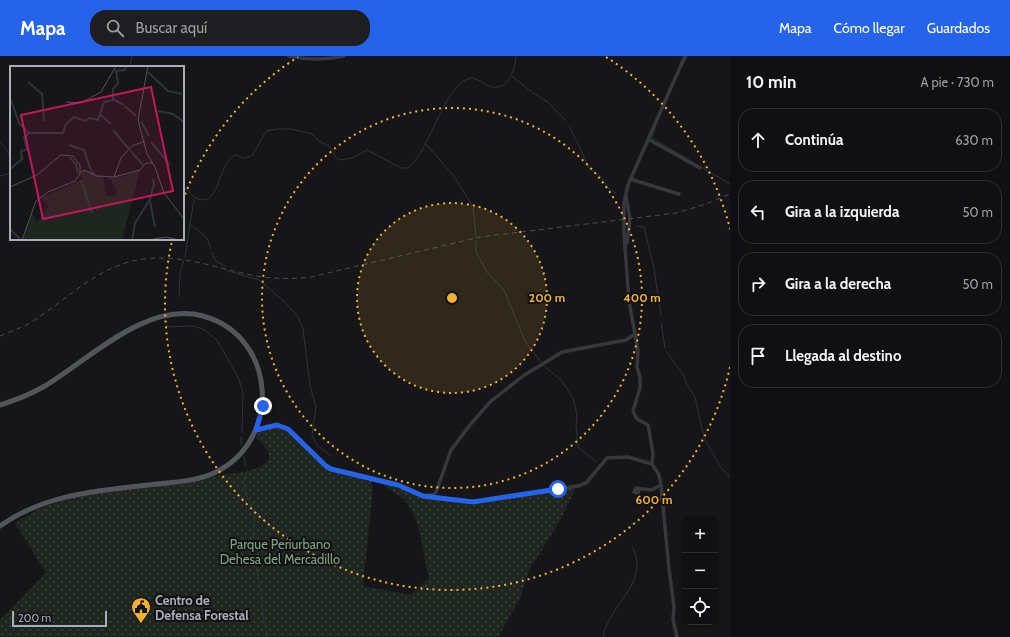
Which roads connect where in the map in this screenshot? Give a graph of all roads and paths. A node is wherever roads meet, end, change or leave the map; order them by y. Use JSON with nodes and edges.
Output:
{"nodes":[{"id":1,"x":289,"y":56,"type":"edge"},
{"id":2,"x":344,"y":56,"type":"edge"},
{"id":3,"x":685,"y":56,"type":"edge"},
{"id":4,"x":648,"y":139,"type":"junction"},
{"id":5,"x":700,"y":168,"type":"dead end"},
{"id":6,"x":630,"y":179,"type":"junction"},
{"id":7,"x":679,"y":194,"type":"dead end"},
{"id":8,"x":626,"y":197,"type":"junction"},
{"id":9,"x":626,"y":250,"type":"junction"},
{"id":10,"x":635,"y":334,"type":"junction"},
{"id":11,"x":0,"y":405,"type":"edge"},
{"id":12,"x":256,"y":430,"type":"junction"},
{"id":13,"x":652,"y":464,"type":"junction"},
{"id":14,"x":661,"y":485,"type":"junction"},
{"id":15,"x":639,"y":490,"type":"dead end"},
{"id":16,"x":431,"y":497,"type":"junction"},
{"id":17,"x":0,"y":526,"type":"edge"},
{"id":18,"x":677,"y":637,"type":"edge"}],
"edges":[{"from":1,"to":2,"type":"street"},
{"from":3,"to":4,"type":"street"},
{"from":4,"to":5,"type":"street"},
{"from":4,"to":6,"type":"street"},
{"from":6,"to":7,"type":"street"},
{"from":6,"to":8,"type":"street"},
{"from":8,"to":9,"type":"street"},
{"from":8,"to":9,"type":"street"},
{"from":9,"to":10,"type":"street"},
{"from":10,"to":13,"type":"street"},
{"from":10,"to":16,"type":"street"},
{"from":11,"to":12,"type":"main road"},
{"from":12,"to":16,"type":"street"},
{"from":12,"to":17,"type":"main road"},
{"from":13,"to":14,"type":"street"},
{"from":13,"to":16,"type":"street"},
{"from":14,"to":15,"type":"street"},
{"from":14,"to":18,"type":"street"}]}
